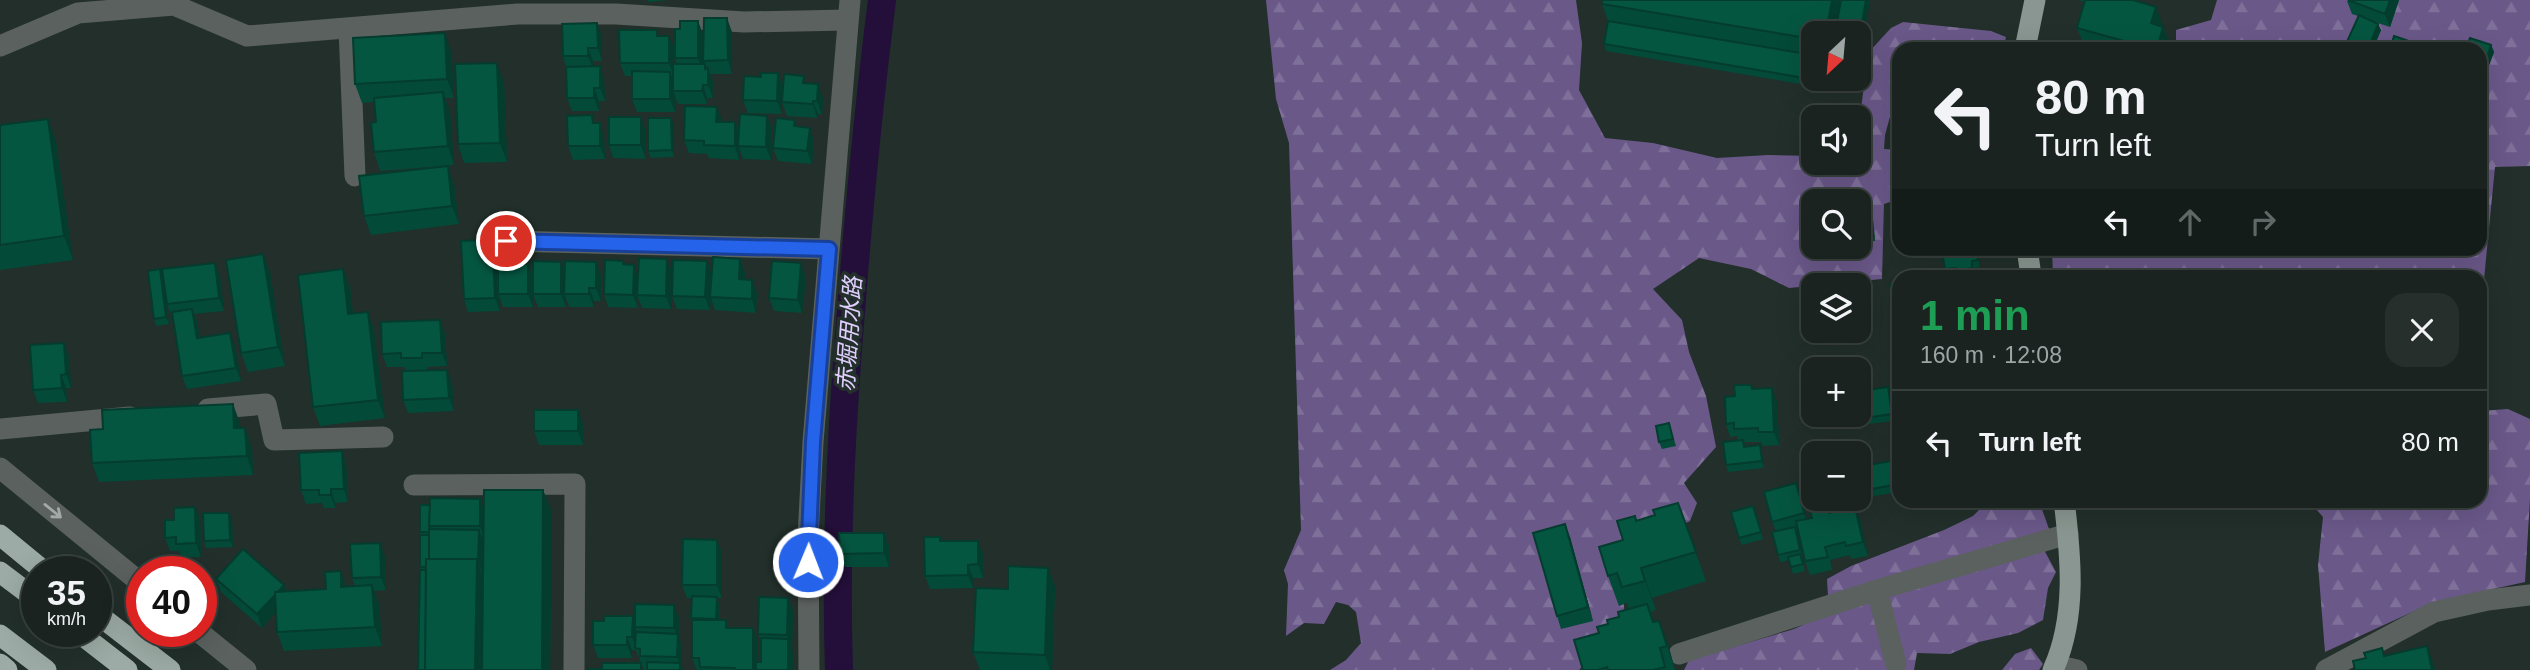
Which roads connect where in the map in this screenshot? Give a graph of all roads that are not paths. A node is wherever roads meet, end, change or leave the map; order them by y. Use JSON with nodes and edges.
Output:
{"nodes":[{"id":1,"x":2035,"y":0,"type":"edge"},
{"id":2,"x":174,"y":2,"type":"edge"},
{"id":3,"x":849,"y":10,"type":"edge"},
{"id":4,"x":349,"y":28,"type":"junction"},
{"id":5,"x":2026,"y":42,"type":"edge"},
{"id":6,"x":0,"y":46,"type":"edge"},
{"id":7,"x":355,"y":176,"type":"dead end"},
{"id":8,"x":506,"y":241,"type":"dead end"},
{"id":9,"x":829,"y":249,"type":"junction"},
{"id":10,"x":186,"y":411,"type":"edge"},
{"id":11,"x":146,"y":415,"type":"edge"},
{"id":12,"x":0,"y":429,"type":"edge"},
{"id":13,"x":383,"y":437,"type":"dead end"},
{"id":14,"x":0,"y":468,"type":"edge"},
{"id":15,"x":414,"y":485,"type":"dead end"},
{"id":16,"x":2065,"y":508,"type":"edge"},
{"id":17,"x":2068,"y":534,"type":"junction"},
{"id":18,"x":0,"y":538,"type":"edge"},
{"id":19,"x":23,"y":556,"type":"edge"},
{"id":20,"x":126,"y":571,"type":"edge"},
{"id":21,"x":0,"y":572,"type":"edge"},
{"id":22,"x":21,"y":588,"type":"edge"},
{"id":23,"x":1877,"y":590,"type":"junction"},
{"id":24,"x":2530,"y":595,"type":"edge"},
{"id":25,"x":112,"y":625,"type":"edge"},
{"id":26,"x":0,"y":635,"type":"edge"},
{"id":27,"x":217,"y":646,"type":"edge"},
{"id":28,"x":97,"y":647,"type":"edge"},
{"id":29,"x":1679,"y":654,"type":"dead end"},
{"id":30,"x":0,"y":664,"type":"edge"},
{"id":31,"x":1896,"y":664,"type":"dead end"},
{"id":32,"x":2054,"y":667,"type":"edge"},
{"id":33,"x":2336,"y":667,"type":"edge"},
{"id":34,"x":7,"y":670,"type":"edge"},
{"id":35,"x":46,"y":670,"type":"edge"},
{"id":36,"x":127,"y":670,"type":"edge"},
{"id":37,"x":170,"y":670,"type":"edge"},
{"id":38,"x":246,"y":670,"type":"edge"},
{"id":39,"x":575,"y":670,"type":"edge"},
{"id":40,"x":809,"y":670,"type":"edge"},
{"id":41,"x":2077,"y":670,"type":"edge"}],
"edges":[{"from":1,"to":5,"type":"main road"},
{"from":2,"to":4,"type":"street"},
{"from":2,"to":6,"type":"street"},
{"from":3,"to":4,"type":"street"},
{"from":3,"to":9,"type":"street"},
{"from":4,"to":7,"type":"street"},
{"from":8,"to":9,"type":"street"},
{"from":9,"to":40,"type":"street"},
{"from":10,"to":13,"type":"street"},
{"from":11,"to":12,"type":"street"},
{"from":14,"to":20,"type":"street","one_way":true},
{"from":15,"to":39,"type":"street"},
{"from":16,"to":17,"type":"main road"},
{"from":17,"to":23,"type":"street"},
{"from":17,"to":32,"type":"main road"},
{"from":18,"to":19,"type":"highway"},
{"from":21,"to":22,"type":"highway"},
{"from":23,"to":29,"type":"street"},
{"from":23,"to":31,"type":"street"},
{"from":24,"to":33,"type":"street"},
{"from":25,"to":37,"type":"highway"},
{"from":26,"to":35,"type":"highway"},
{"from":27,"to":38,"type":"street"},
{"from":28,"to":36,"type":"highway"},
{"from":30,"to":34,"type":"highway"},
{"from":32,"to":41,"type":"street"}]}
